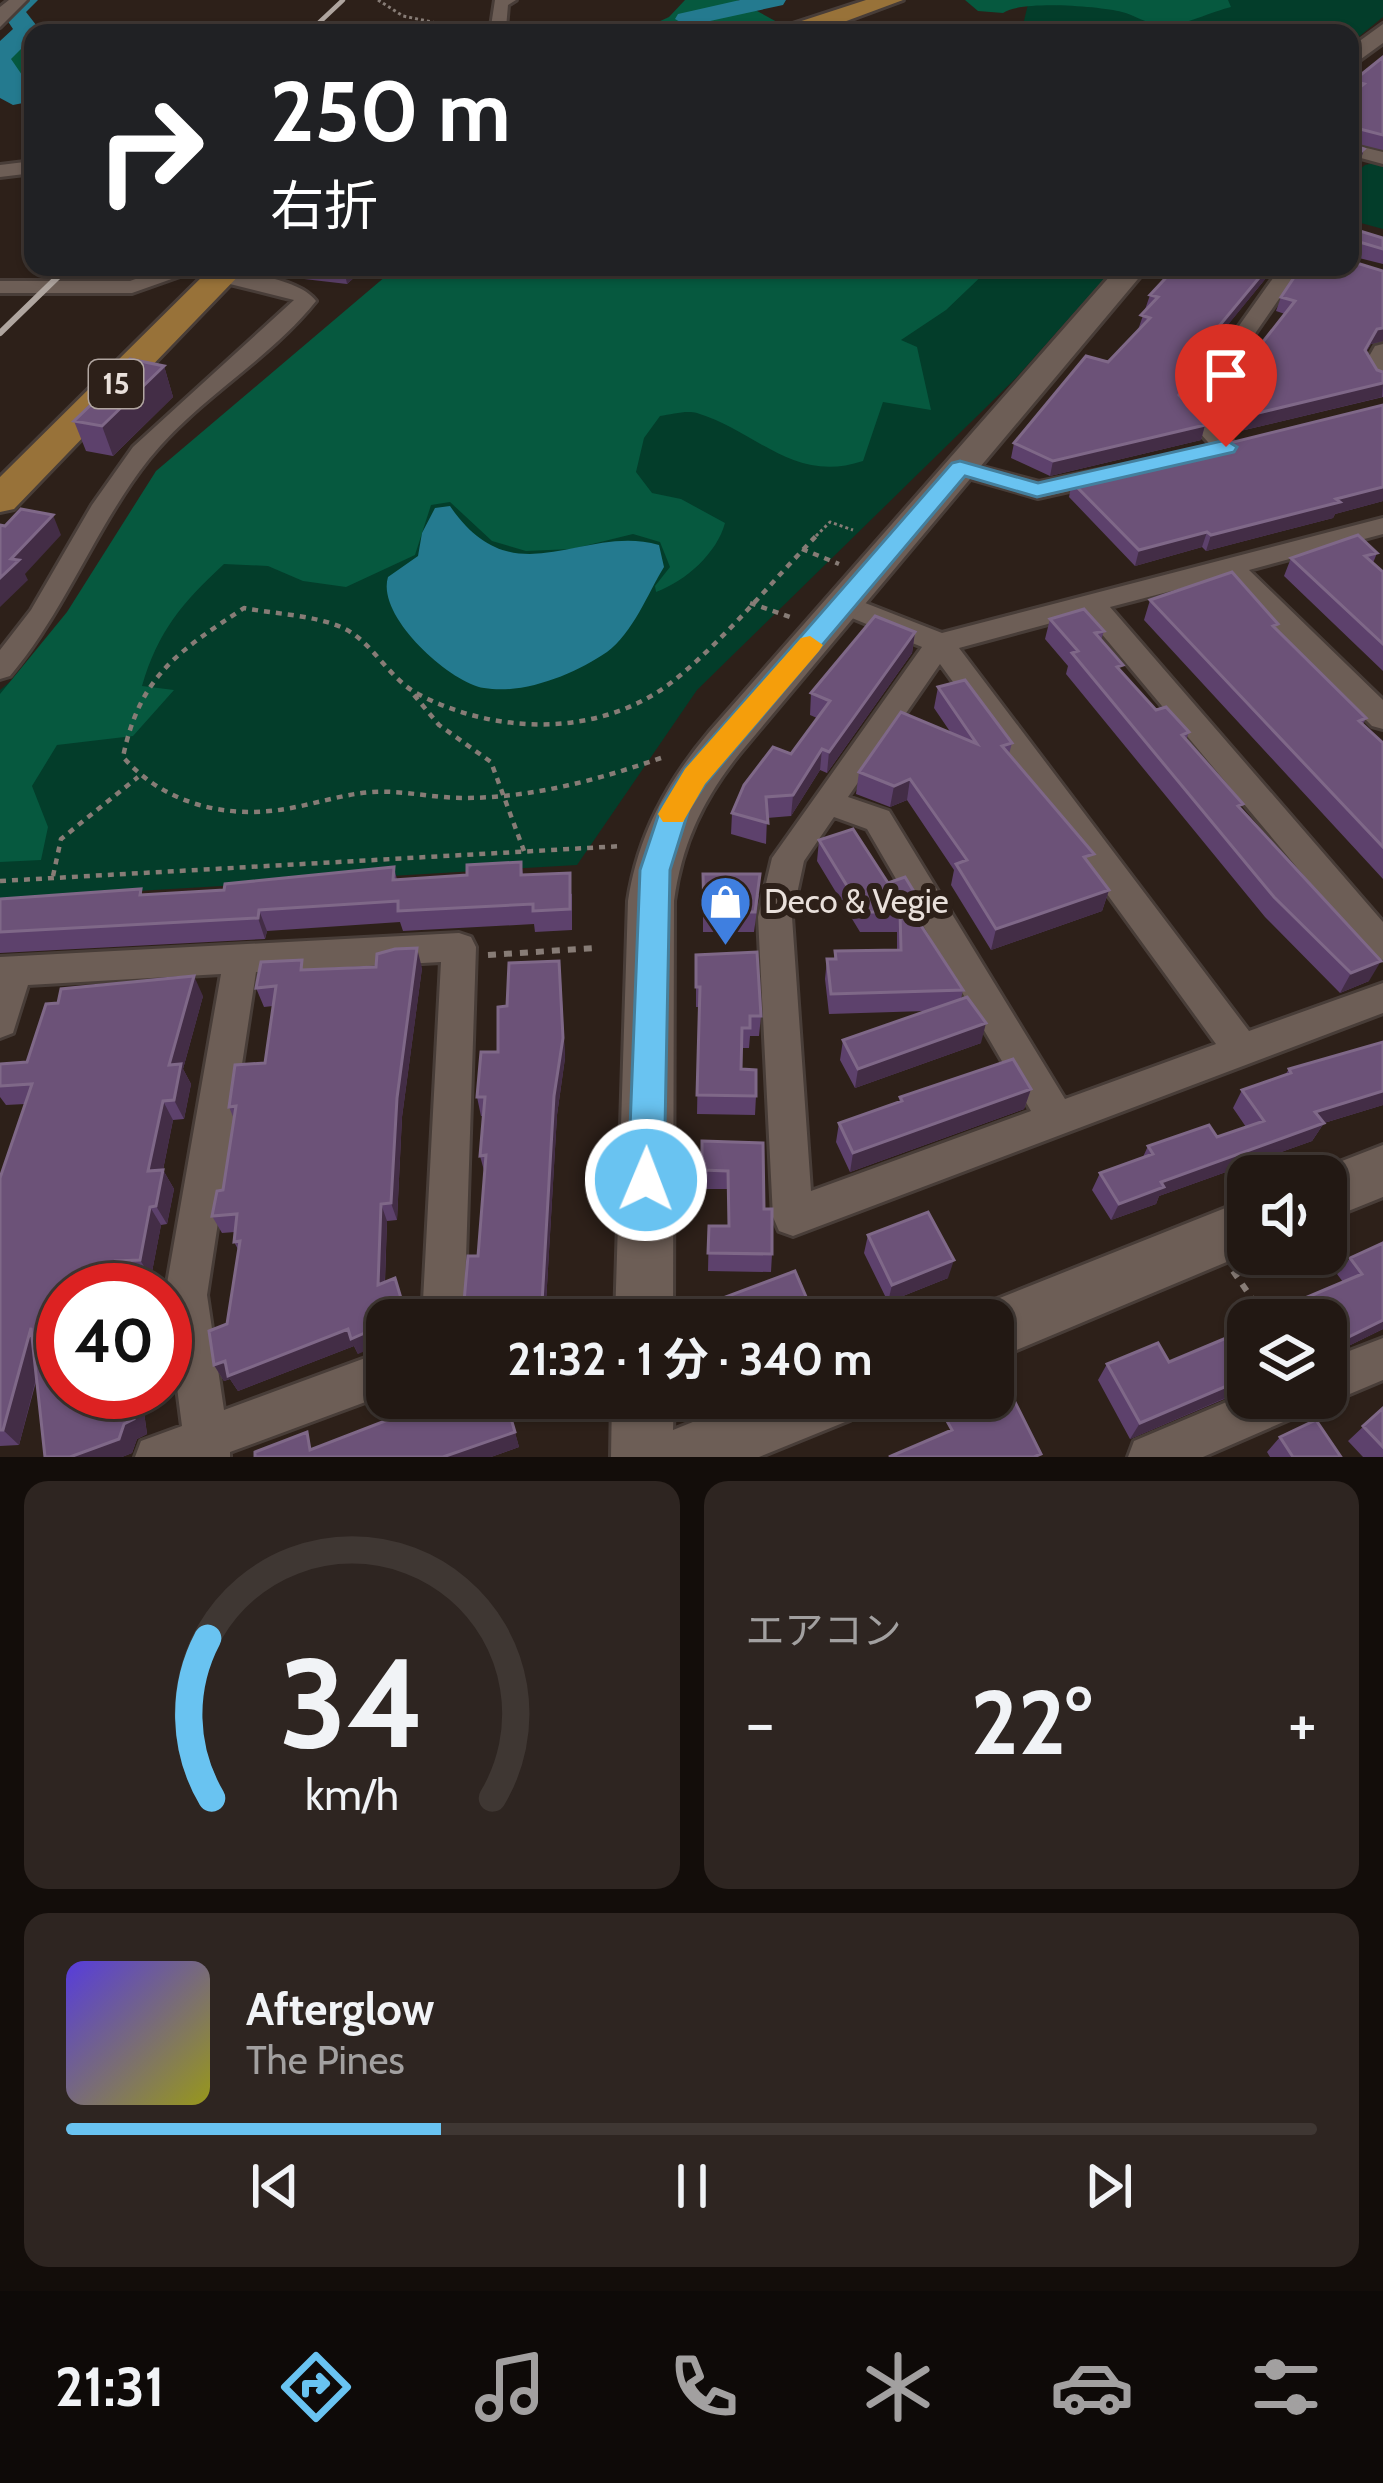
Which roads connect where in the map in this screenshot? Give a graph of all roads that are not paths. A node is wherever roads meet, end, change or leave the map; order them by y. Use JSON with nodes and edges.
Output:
{"nodes":[{"id":1,"x":19,"y":0,"type":"edge"},
{"id":2,"x":891,"y":0,"type":"edge"},
{"id":3,"x":0,"y":22,"type":"edge"},
{"id":4,"x":817,"y":24,"type":"edge"},
{"id":5,"x":1383,"y":31,"type":"edge"},
{"id":6,"x":1359,"y":52,"type":"edge"},
{"id":7,"x":181,"y":276,"type":"edge"},
{"id":8,"x":206,"y":276,"type":"edge"},
{"id":9,"x":238,"y":276,"type":"edge"},
{"id":10,"x":1126,"y":276,"type":"edge"},
{"id":11,"x":1285,"y":276,"type":"edge"},
{"id":12,"x":0,"y":287,"type":"edge"},
{"id":13,"x":1383,"y":351,"type":"edge"},
{"id":14,"x":1383,"y":377,"type":"edge"},
{"id":15,"x":1226,"y":447,"type":"edge"},
{"id":16,"x":960,"y":468,"type":"junction"},
{"id":17,"x":1138,"y":468,"type":"edge"},
{"id":18,"x":0,"y":500,"type":"edge"},
{"id":19,"x":1383,"y":526,"type":"edge"},
{"id":20,"x":1352,"y":535,"type":"junction"},
{"id":21,"x":1383,"y":564,"type":"edge"},
{"id":22,"x":1230,"y":567,"type":"junction"},
{"id":23,"x":848,"y":586,"type":"junction"},
{"id":24,"x":1093,"y":605,"type":"junction"},
{"id":25,"x":940,"y":643,"type":"junction"},
{"id":26,"x":0,"y":669,"type":"edge"},
{"id":27,"x":1383,"y":718,"type":"edge"},
{"id":28,"x":824,"y":802,"type":"junction"},
{"id":29,"x":1383,"y":946,"type":"edge"},
{"id":30,"x":242,"y":960,"type":"junction"},
{"id":31,"x":8,"y":971,"type":"edge"},
{"id":32,"x":1383,"y":998,"type":"edge"},
{"id":33,"x":0,"y":1022,"type":"edge"},
{"id":34,"x":1242,"y":1050,"type":"junction"},
{"id":35,"x":1056,"y":1119,"type":"junction"},
{"id":36,"x":1383,"y":1171,"type":"edge"},
{"id":37,"x":1347,"y":1186,"type":"edge"},
{"id":38,"x":1227,"y":1235,"type":"edge"},
{"id":39,"x":444,"y":1299,"type":"edge"},
{"id":40,"x":644,"y":1299,"type":"edge"},
{"id":41,"x":1014,"y":1321,"type":"edge"},
{"id":42,"x":1383,"y":1358,"type":"edge"},
{"id":43,"x":1347,"y":1373,"type":"edge"},
{"id":44,"x":366,"y":1381,"type":"edge"},
{"id":45,"x":643,"y":1419,"type":"edge"},
{"id":46,"x":776,"y":1419,"type":"edge"},
{"id":47,"x":1245,"y":1419,"type":"edge"},
{"id":48,"x":207,"y":1448,"type":"edge"},
{"id":49,"x":1175,"y":1452,"type":"edge"},
{"id":50,"x":157,"y":1457,"type":"edge"},
{"id":51,"x":642,"y":1457,"type":"edge"},
{"id":52,"x":683,"y":1457,"type":"edge"}],
"edges":[{"from":1,"to":3,"type":"street"},
{"from":2,"to":4,"type":"main road"},
{"from":5,"to":6,"type":"street"},
{"from":7,"to":12,"type":"street"},
{"from":8,"to":18,"type":"main road","number":"15"},
{"from":9,"to":26,"type":"street"},
{"from":10,"to":16,"type":"street"},
{"from":11,"to":15,"type":"street"},
{"from":13,"to":14,"type":"street"},
{"from":16,"to":17,"type":"street"},
{"from":16,"to":23,"type":"street"},
{"from":19,"to":20,"type":"street"},
{"from":20,"to":21,"type":"street"},
{"from":20,"to":22,"type":"street"},
{"from":22,"to":24,"type":"street"},
{"from":22,"to":27,"type":"street"},
{"from":23,"to":25,"type":"street"},
{"from":23,"to":40,"type":"street"},
{"from":24,"to":25,"type":"street"},
{"from":24,"to":29,"type":"street"},
{"from":25,"to":28,"type":"street"},
{"from":25,"to":34,"type":"street"},
{"from":28,"to":35,"type":"street"},
{"from":28,"to":35,"type":"street"},
{"from":30,"to":31,"type":"street"},
{"from":30,"to":39,"type":"street"},
{"from":30,"to":48,"type":"street"},
{"from":31,"to":33,"type":"street"},
{"from":32,"to":34,"type":"street"},
{"from":34,"to":35,"type":"street"},
{"from":36,"to":37,"type":"street"},
{"from":38,"to":41,"type":"street"},
{"from":42,"to":43,"type":"street"},
{"from":44,"to":48,"type":"street"},
{"from":45,"to":51,"type":"street"},
{"from":46,"to":52,"type":"street"},
{"from":47,"to":49,"type":"street"},
{"from":48,"to":50,"type":"street"}]}
